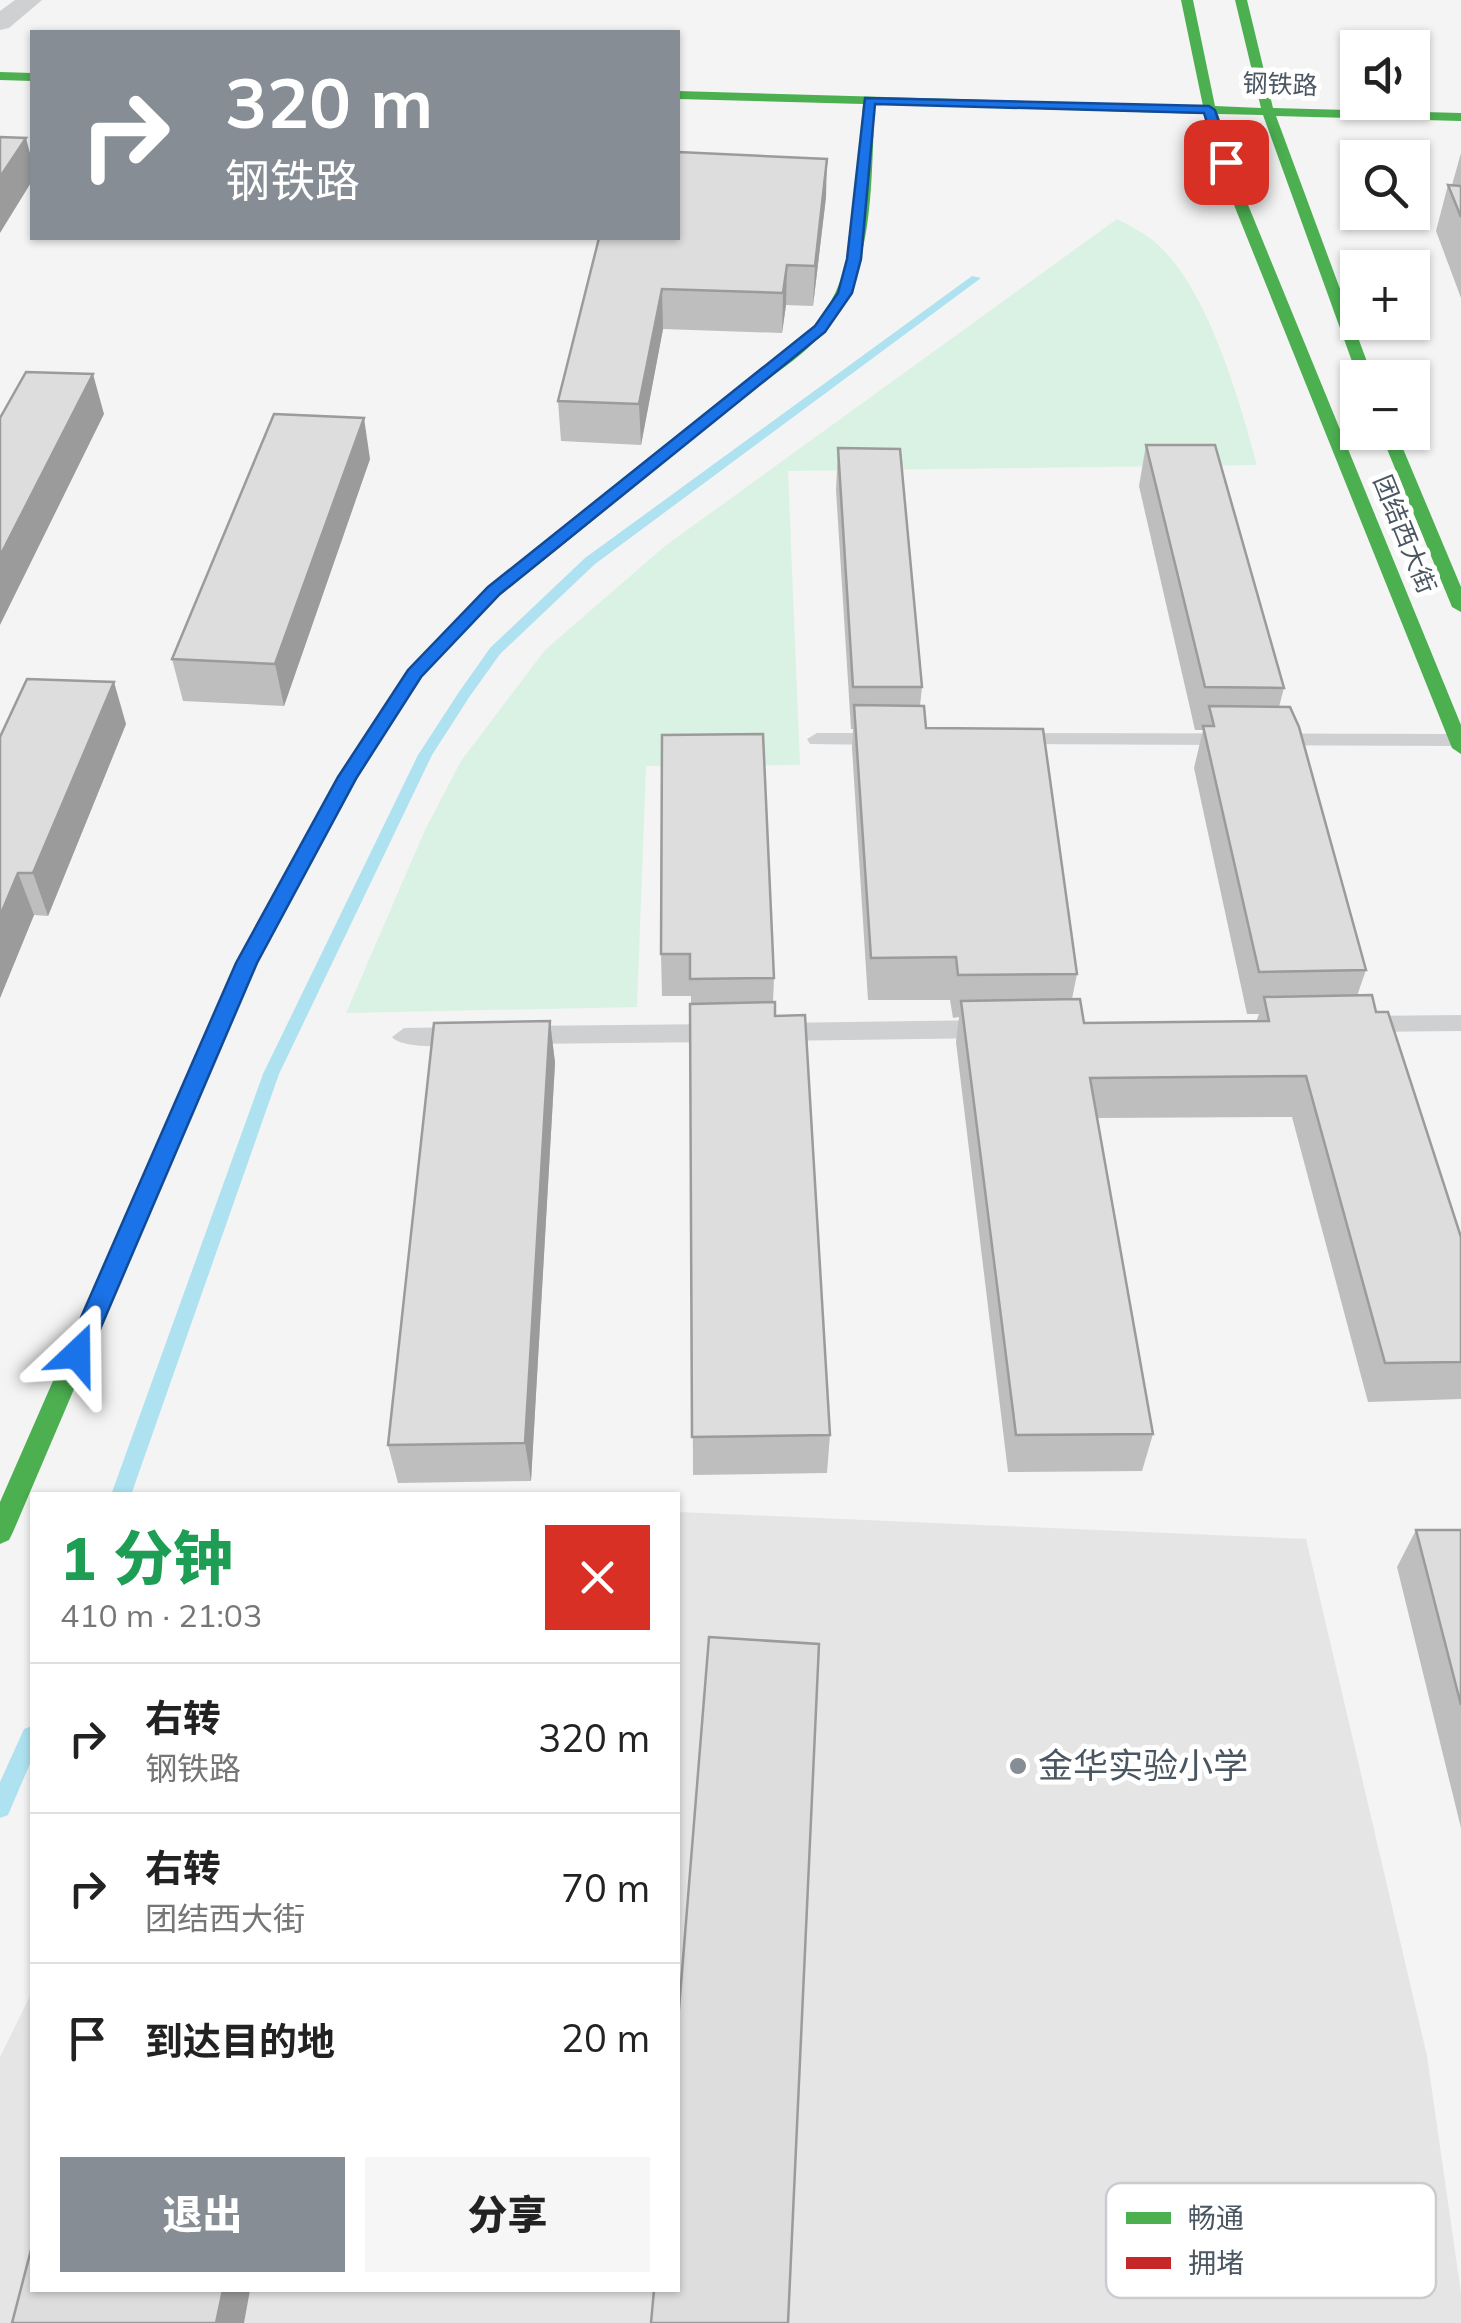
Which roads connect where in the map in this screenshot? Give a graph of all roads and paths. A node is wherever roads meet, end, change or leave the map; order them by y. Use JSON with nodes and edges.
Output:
{"nodes":[{"id":1,"x":30,"y":0,"type":"edge"},
{"id":2,"x":1187,"y":0,"type":"edge"},
{"id":3,"x":1242,"y":0,"type":"edge"},
{"id":4,"x":0,"y":23,"type":"edge"},
{"id":5,"x":0,"y":55,"type":"edge"},
{"id":6,"x":30,"y":56,"type":"edge"},
{"id":7,"x":680,"y":73,"type":"edge"},
{"id":8,"x":0,"y":76,"type":"edge"},
{"id":9,"x":30,"y":77,"type":"edge"},
{"id":10,"x":1430,"y":93,"type":"edge"},
{"id":11,"x":1340,"y":94,"type":"edge"},
{"id":12,"x":1461,"y":94,"type":"edge"},
{"id":13,"x":680,"y":95,"type":"edge"},
{"id":14,"x":1206,"y":99,"type":"junction"},
{"id":15,"x":869,"y":100,"type":"junction"},
{"id":16,"x":1264,"y":100,"type":"junction"},
{"id":17,"x":1461,"y":116,"type":"edge"},
{"id":18,"x":1359,"y":360,"type":"edge"},
{"id":19,"x":1395,"y":450,"type":"edge"},
{"id":20,"x":1461,"y":608,"type":"edge"},
{"id":21,"x":817,"y":739,"type":"dead end"},
{"id":22,"x":914,"y":739,"type":"edge"},
{"id":23,"x":992,"y":739,"type":"edge"},
{"id":24,"x":1459,"y":744,"type":"edge"},
{"id":25,"x":1461,"y":1023,"type":"edge"},
{"id":26,"x":1342,"y":1025,"type":"edge"},
{"id":27,"x":1022,"y":1029,"type":"edge"},
{"id":28,"x":404,"y":1036,"type":"dead end"},
{"id":29,"x":0,"y":1532,"type":"edge"}],
"edges":[{"from":1,"to":4,"type":"street"},
{"from":2,"to":14,"type":"main road","name":"团结西大街"},
{"from":3,"to":16,"type":"main road"},
{"from":5,"to":6,"type":"main road"},
{"from":7,"to":14,"type":"main road","name":"钢铁路"},
{"from":8,"to":9,"type":"main road"},
{"from":10,"to":12,"type":"main road"},
{"from":11,"to":16,"type":"main road","name":"钢铁路"},
{"from":13,"to":15,"type":"main road","name":"钢铁路"},
{"from":14,"to":15,"type":"main road","name":"钢铁路"},
{"from":14,"to":16,"type":"main road","name":"钢铁路"},
{"from":14,"to":24,"type":"main road","name":"团结西大街"},
{"from":15,"to":29,"type":"main road"},
{"from":16,"to":17,"type":"main road","name":"钢铁路"},
{"from":16,"to":18,"type":"main road"},
{"from":19,"to":20,"type":"main road","name":"团结西大街"},
{"from":21,"to":22,"type":"lane"},
{"from":23,"to":24,"type":"lane"},
{"from":25,"to":26,"type":"lane"},
{"from":27,"to":28,"type":"lane"}]}
